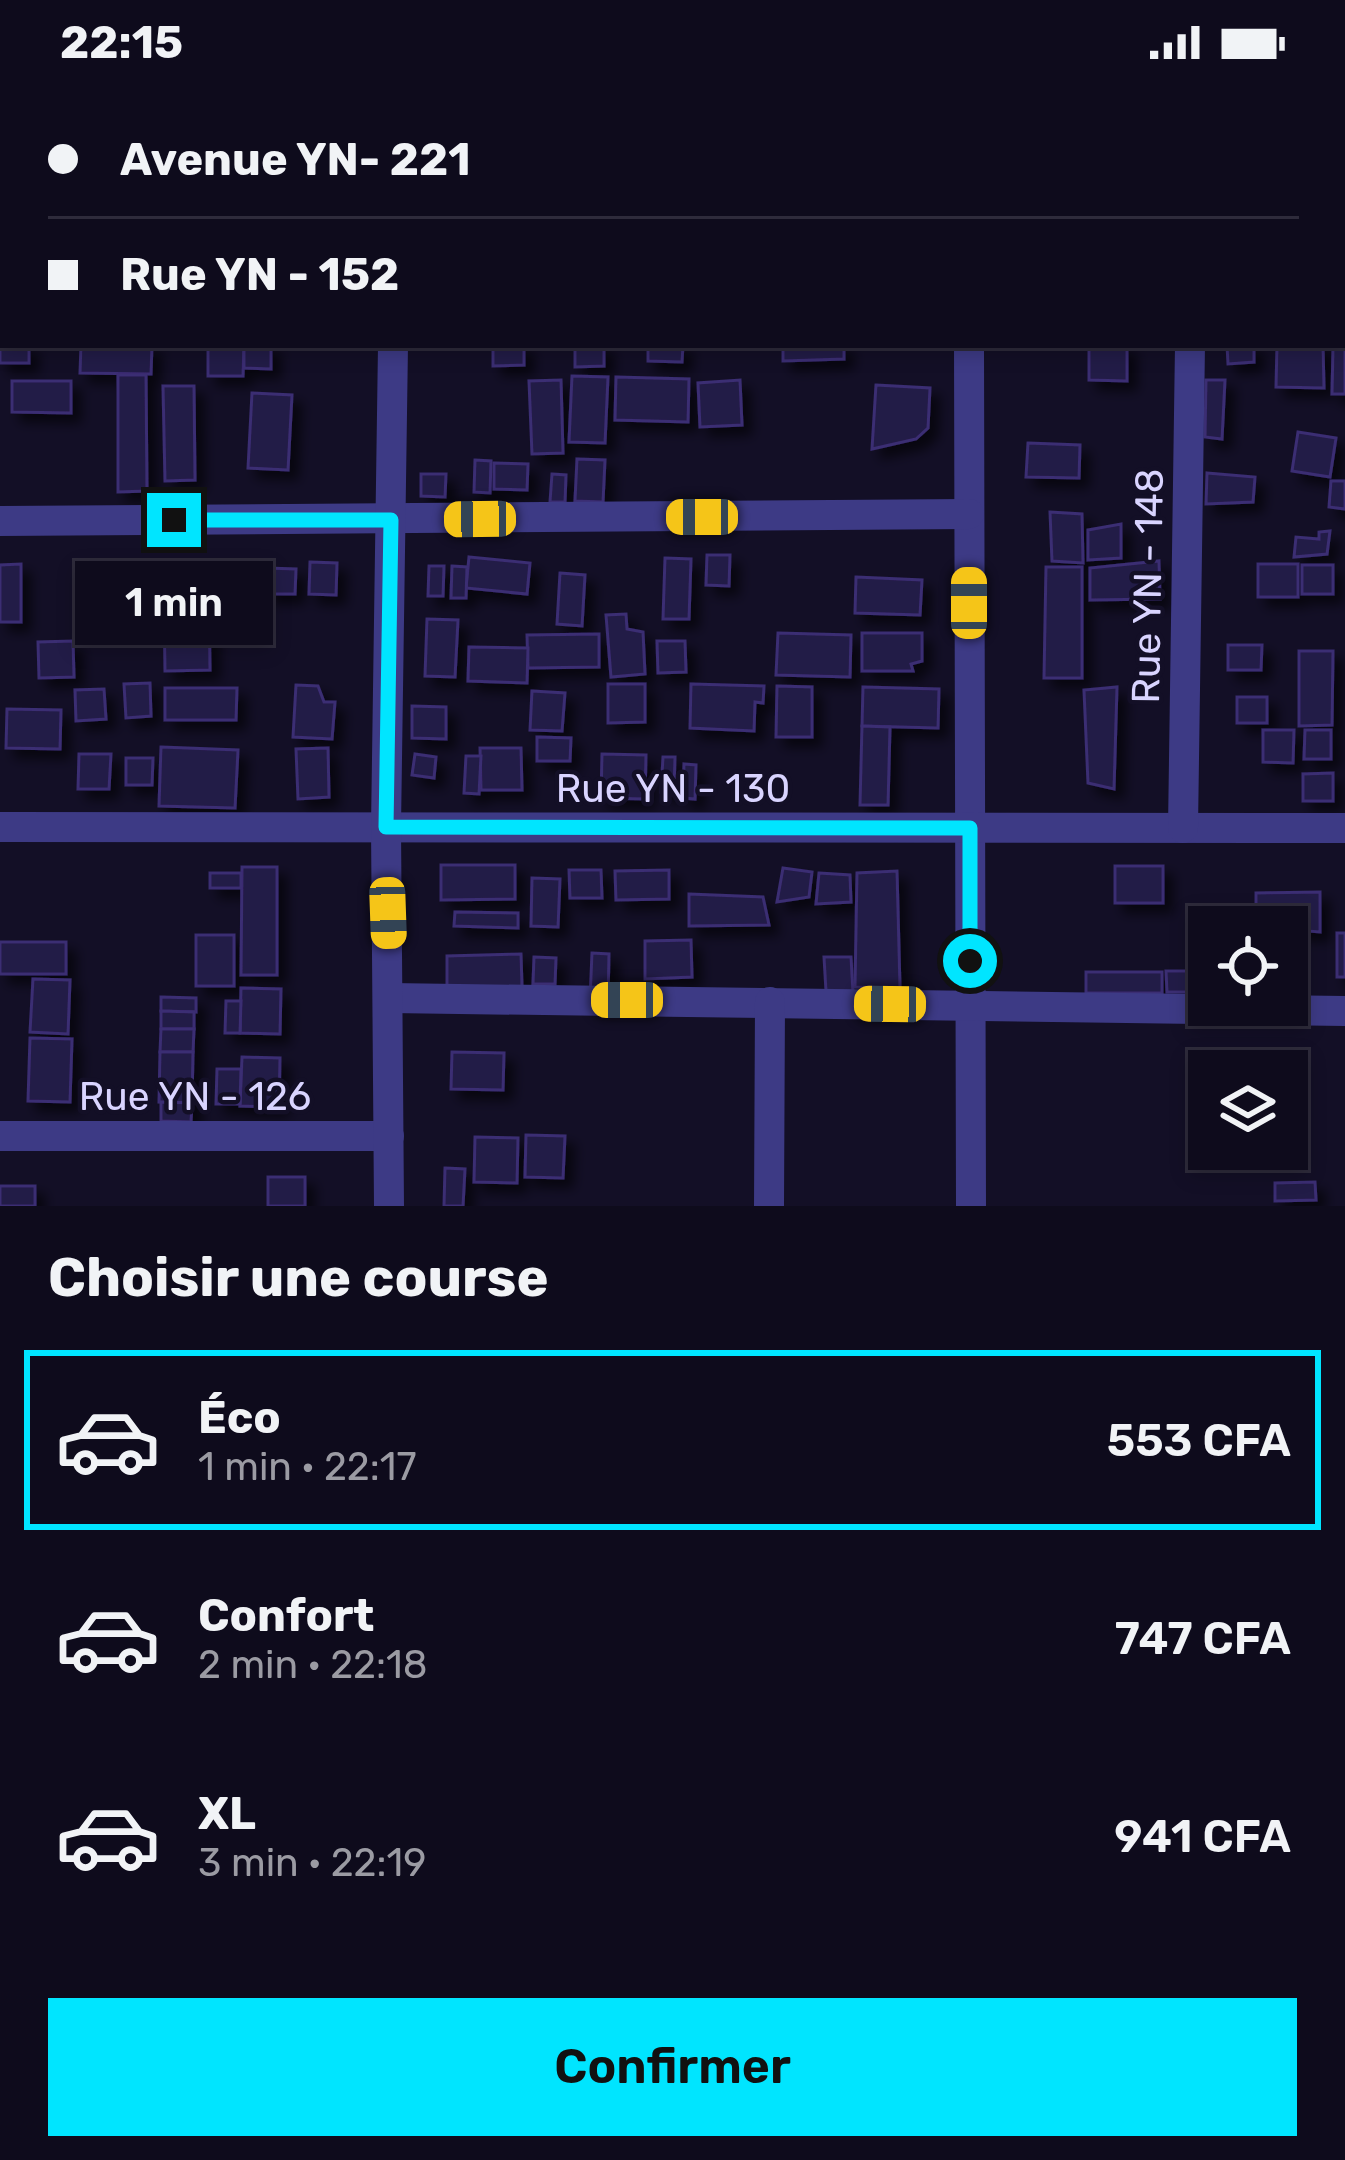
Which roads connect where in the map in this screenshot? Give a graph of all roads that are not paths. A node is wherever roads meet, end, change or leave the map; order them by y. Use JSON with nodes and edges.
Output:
{"nodes":[{"id":1,"x":393,"y":348,"type":"edge"},
{"id":2,"x":969,"y":348,"type":"edge"},
{"id":3,"x":1190,"y":348,"type":"edge"},
{"id":4,"x":969,"y":514,"type":"junction"},
{"id":5,"x":391,"y":520,"type":"junction"},
{"id":6,"x":0,"y":521,"type":"edge"},
{"id":7,"x":0,"y":827,"type":"edge"},
{"id":8,"x":386,"y":827,"type":"junction"},
{"id":9,"x":970,"y":828,"type":"junction"},
{"id":10,"x":1183,"y":828,"type":"junction"},
{"id":11,"x":1345,"y":828,"type":"edge"},
{"id":12,"x":390,"y":998,"type":"junction"},
{"id":13,"x":770,"y":1002,"type":"junction"},
{"id":14,"x":971,"y":1005,"type":"junction"},
{"id":15,"x":1345,"y":1011,"type":"edge"},
{"id":16,"x":0,"y":1136,"type":"edge"},
{"id":17,"x":389,"y":1136,"type":"junction"},
{"id":18,"x":389,"y":1206,"type":"edge"},
{"id":19,"x":769,"y":1206,"type":"edge"},
{"id":20,"x":971,"y":1206,"type":"edge"}],
"edges":[{"from":1,"to":5,"type":"street"},
{"from":2,"to":4,"type":"street"},
{"from":3,"to":10,"type":"street","name":"Rue YN - 148"},
{"from":4,"to":5,"type":"street"},
{"from":4,"to":9,"type":"street"},
{"from":5,"to":6,"type":"street"},
{"from":5,"to":8,"type":"street"},
{"from":7,"to":8,"type":"street","name":"Rue YN - 130"},
{"from":8,"to":9,"type":"street","name":"Rue YN - 130"},
{"from":8,"to":12,"type":"street"},
{"from":9,"to":10,"type":"street","name":"Rue YN - 130"},
{"from":9,"to":14,"type":"street"},
{"from":10,"to":11,"type":"street","name":"Rue YN - 130"},
{"from":12,"to":13,"type":"street"},
{"from":12,"to":17,"type":"street"},
{"from":13,"to":14,"type":"street"},
{"from":13,"to":19,"type":"street"},
{"from":14,"to":15,"type":"street"},
{"from":14,"to":20,"type":"street"},
{"from":16,"to":17,"type":"street","name":"Rue YN - 126"},
{"from":17,"to":18,"type":"street"}]}
